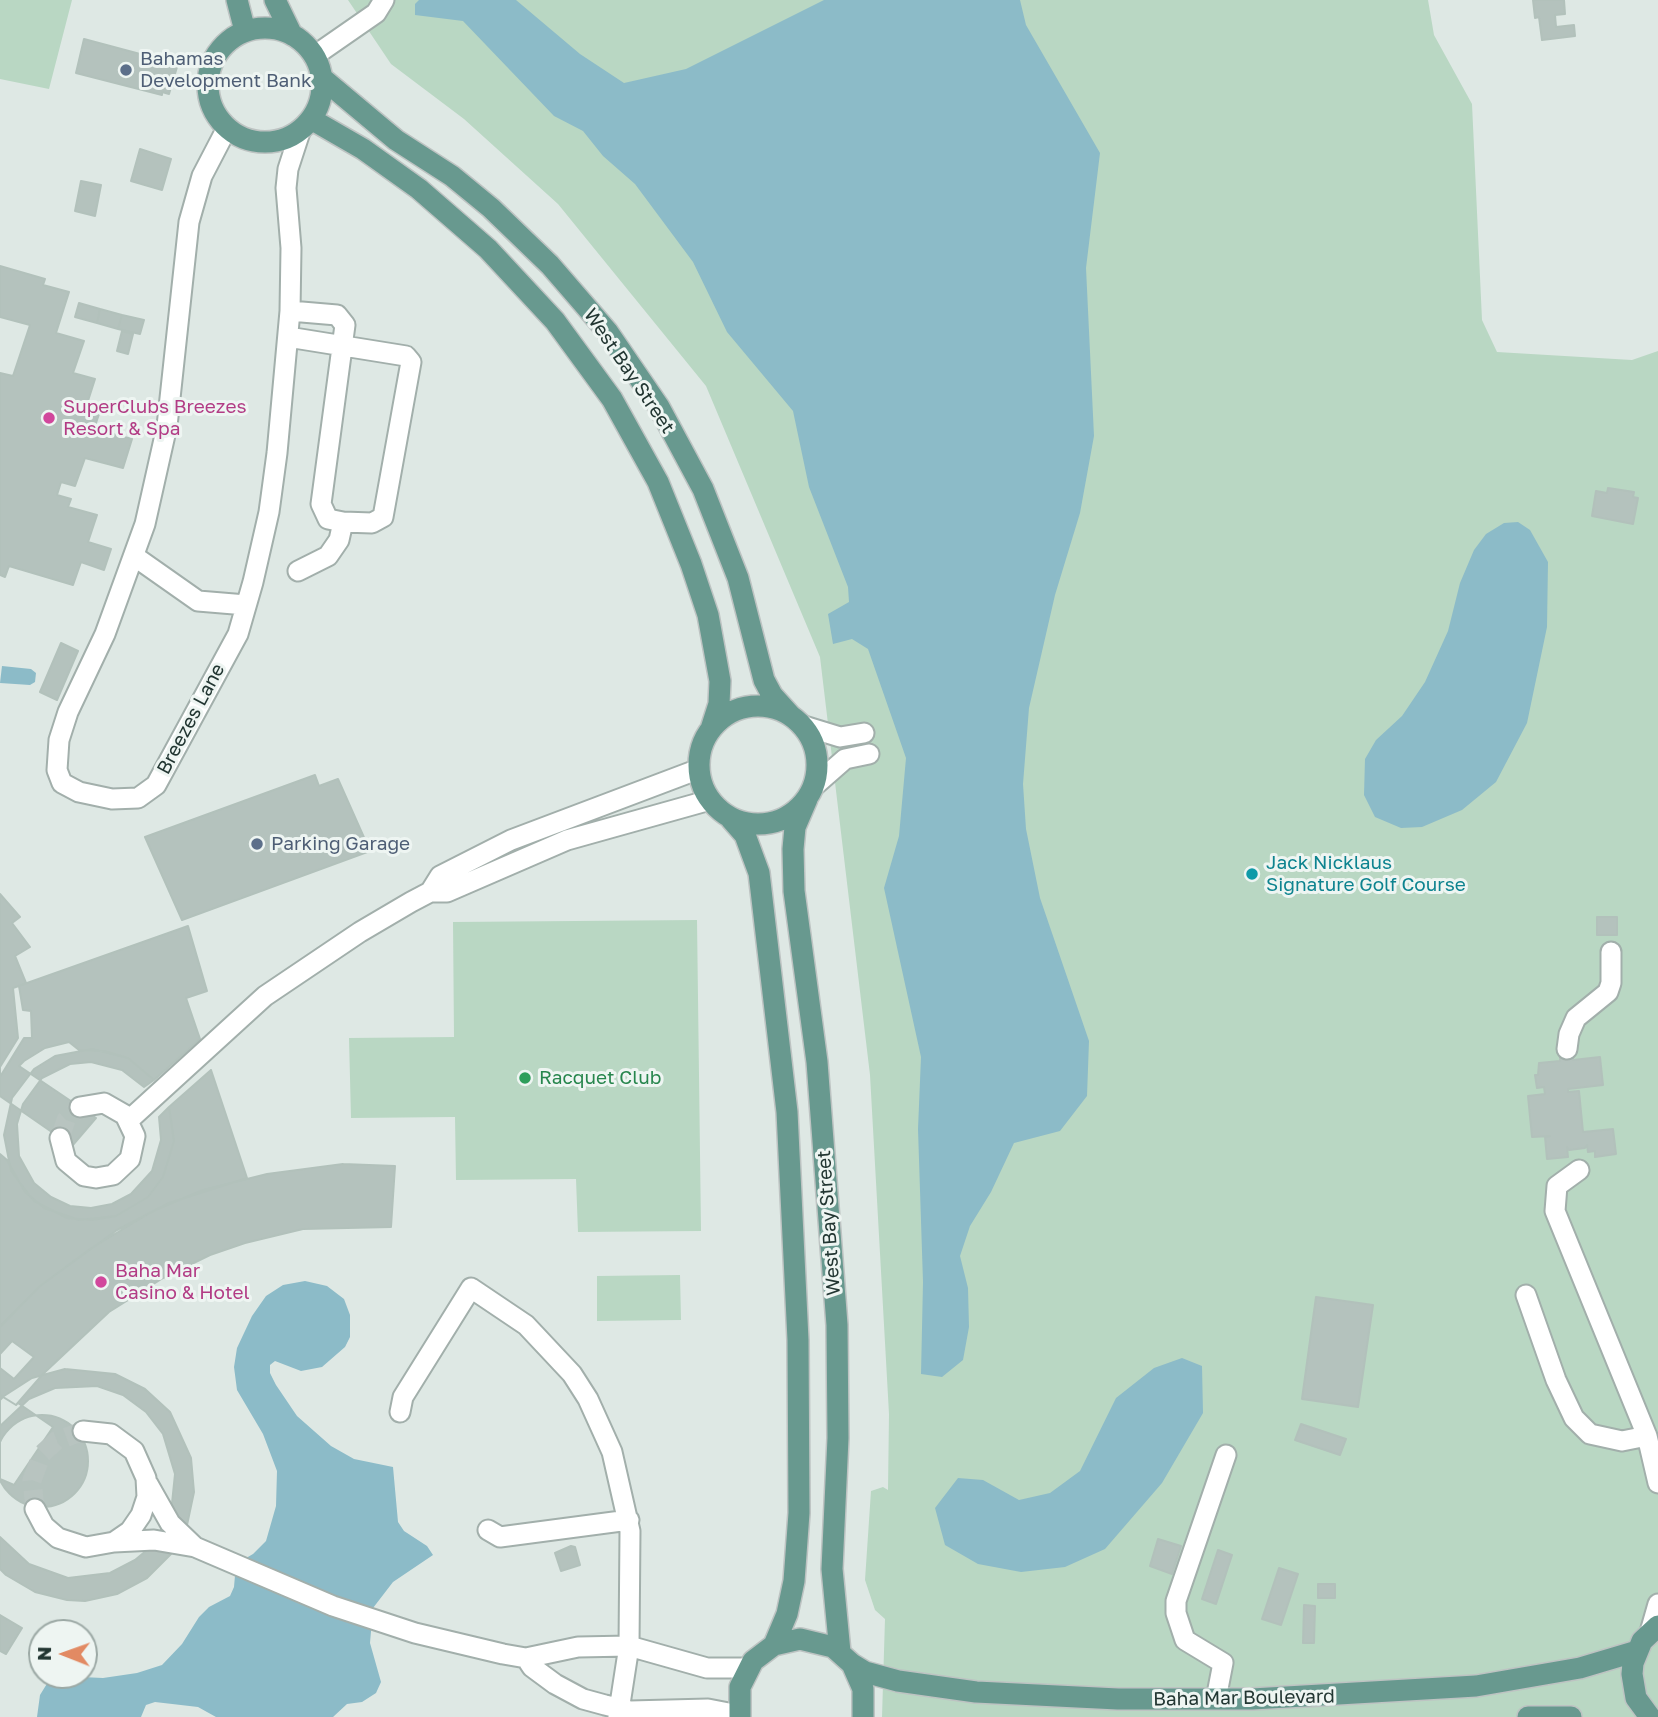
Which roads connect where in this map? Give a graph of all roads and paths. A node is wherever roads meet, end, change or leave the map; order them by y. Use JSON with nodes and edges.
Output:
{"nodes":[{"id":1,"x":237,"y":0,"type":"edge"},
{"id":2,"x":275,"y":0,"type":"edge"},
{"id":3,"x":384,"y":0,"type":"edge"},
{"id":4,"x":245,"y":32,"type":"junction"},
{"id":5,"x":292,"y":35,"type":"junction"},
{"id":6,"x":314,"y":56,"type":"junction"},
{"id":7,"x":321,"y":78,"type":"junction"},
{"id":8,"x":306,"y":124,"type":"junction"},
{"id":9,"x":227,"y":128,"type":"junction"},
{"id":10,"x":290,"y":311,"type":"junction"},
{"id":11,"x":288,"y":337,"type":"junction"},
{"id":12,"x":342,"y":346,"type":"junction"},
{"id":13,"x":343,"y":522,"type":"junction"},
{"id":14,"x":134,"y":556,"type":"junction"},
{"id":15,"x":298,"y":571,"type":"dead end"},
{"id":16,"x":246,"y":605,"type":"junction"},
{"id":17,"x":796,"y":720,"type":"junction"},
{"id":18,"x":711,"y":729,"type":"junction"},
{"id":19,"x":864,"y":733,"type":"dead end"},
{"id":20,"x":870,"y":754,"type":"dead end"},
{"id":21,"x":699,"y":769,"type":"junction"},
{"id":22,"x":810,"y":793,"type":"junction"},
{"id":23,"x":710,"y":800,"type":"junction"},
{"id":24,"x":731,"y":819,"type":"junction"},
{"id":25,"x":430,"y":892,"type":"junction"},
{"id":26,"x":1611,"y":951,"type":"dead end"},
{"id":27,"x":1567,"y":1049,"type":"dead end"},
{"id":28,"x":80,"y":1107,"type":"dead end"},
{"id":29,"x":129,"y":1120,"type":"junction"},
{"id":30,"x":60,"y":1138,"type":"dead end"},
{"id":31,"x":1579,"y":1170,"type":"dead end"},
{"id":32,"x":1526,"y":1295,"type":"dead end"},
{"id":33,"x":400,"y":1412,"type":"dead end"},
{"id":34,"x":83,"y":1431,"type":"tunnel mouth"},
{"id":35,"x":1647,"y":1436,"type":"junction"},
{"id":36,"x":1226,"y":1455,"type":"dead end"},
{"id":37,"x":146,"y":1478,"type":"junction"},
{"id":38,"x":1658,"y":1483,"type":"edge"},
{"id":39,"x":35,"y":1508,"type":"tunnel mouth"},
{"id":40,"x":629,"y":1520,"type":"junction"},
{"id":41,"x":488,"y":1530,"type":"dead end"},
{"id":42,"x":114,"y":1542,"type":"junction"},
{"id":43,"x":195,"y":1547,"type":"junction"},
{"id":44,"x":1658,"y":1604,"type":"edge"},
{"id":45,"x":1654,"y":1629,"type":"edge"},
{"id":46,"x":775,"y":1645,"type":"junction"},
{"id":47,"x":629,"y":1646,"type":"junction"},
{"id":48,"x":1637,"y":1651,"type":"junction"},
{"id":49,"x":526,"y":1658,"type":"junction"},
{"id":50,"x":846,"y":1658,"type":"junction"},
{"id":51,"x":748,"y":1668,"type":"junction"},
{"id":52,"x":1216,"y":1699,"type":"junction"},
{"id":53,"x":619,"y":1713,"type":"edge"},
{"id":54,"x":740,"y":1716,"type":"edge"},
{"id":55,"x":863,"y":1717,"type":"edge"},
{"id":56,"x":1528,"y":1717,"type":"edge"},
{"id":57,"x":1572,"y":1717,"type":"edge"},
{"id":58,"x":1650,"y":1717,"type":"edge"}],
"edges":[{"from":1,"to":4,"type":"main road"},
{"from":2,"to":5,"type":"main road"},
{"from":3,"to":6,"type":"street"},
{"from":4,"to":5,"type":"main road"},
{"from":4,"to":9,"type":"main road"},
{"from":5,"to":6,"type":"main road"},
{"from":6,"to":7,"type":"main road"},
{"from":7,"to":8,"type":"main road"},
{"from":7,"to":17,"type":"main road","name":"West Bay Street"},
{"from":8,"to":9,"type":"main road"},
{"from":8,"to":10,"type":"street","name":"Breezes Lane"},
{"from":8,"to":18,"type":"main road","name":"West Bay Street"},
{"from":9,"to":14,"type":"street","name":"Breezes Lane"},
{"from":10,"to":11,"type":"street","name":"Breezes Lane"},
{"from":10,"to":12,"type":"street"},
{"from":11,"to":12,"type":"street"},
{"from":11,"to":16,"type":"street","name":"Breezes Lane"},
{"from":12,"to":13,"type":"street"},
{"from":12,"to":13,"type":"street"},
{"from":13,"to":15,"type":"street"},
{"from":14,"to":16,"type":"street"},
{"from":14,"to":16,"type":"street","name":"Breezes Lane"},
{"from":17,"to":18,"type":"main road"},
{"from":17,"to":19,"type":"street"},
{"from":17,"to":22,"type":"main road"},
{"from":18,"to":21,"type":"main road"},
{"from":20,"to":22,"type":"street"},
{"from":21,"to":23,"type":"main road"},
{"from":21,"to":25,"type":"street"},
{"from":22,"to":24,"type":"main road"},
{"from":22,"to":50,"type":"main road","name":"West Bay Street"},
{"from":23,"to":24,"type":"main road"},
{"from":23,"to":25,"type":"street"},
{"from":24,"to":46,"type":"main road","name":"West Bay Street"},
{"from":25,"to":29,"type":"street"},
{"from":26,"to":27,"type":"street"},
{"from":28,"to":29,"type":"street"},
{"from":29,"to":30,"type":"street"},
{"from":31,"to":35,"type":"street"},
{"from":32,"to":35,"type":"street"},
{"from":33,"to":40,"type":"street"},
{"from":34,"to":37,"type":"street"},
{"from":35,"to":38,"type":"street"},
{"from":36,"to":52,"type":"street"},
{"from":37,"to":42,"type":"street"},
{"from":37,"to":43,"type":"street"},
{"from":39,"to":42,"type":"street"},
{"from":40,"to":41,"type":"street"},
{"from":40,"to":47,"type":"street"},
{"from":42,"to":43,"type":"street"},
{"from":43,"to":49,"type":"street"},
{"from":44,"to":45,"type":"street"},
{"from":45,"to":48,"type":"main road"},
{"from":46,"to":50,"type":"main road","name":"Baha Mar Boulevard"},
{"from":46,"to":51,"type":"main road"},
{"from":47,"to":49,"type":"street"},
{"from":47,"to":51,"type":"street"},
{"from":47,"to":53,"type":"street"},
{"from":48,"to":52,"type":"main road","name":"Baha Mar Boulevard"},
{"from":48,"to":58,"type":"main road"},
{"from":49,"to":53,"type":"street"},
{"from":50,"to":52,"type":"main road","name":"Baha Mar Boulevard"},
{"from":50,"to":55,"type":"main road","name":"West Bay Street"},
{"from":51,"to":54,"type":"main road"},
{"from":53,"to":54,"type":"street"},
{"from":56,"to":57,"type":"main road"}]}
